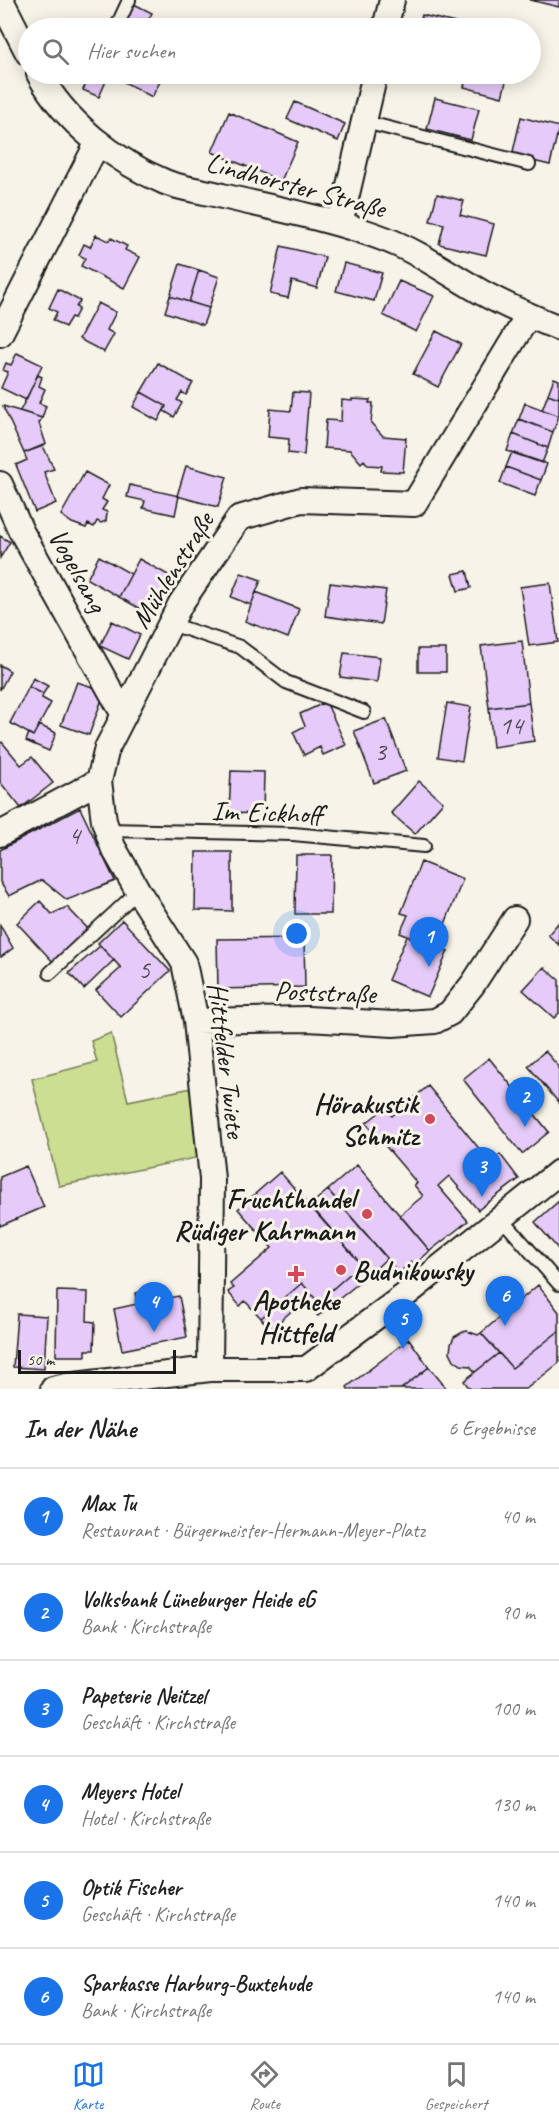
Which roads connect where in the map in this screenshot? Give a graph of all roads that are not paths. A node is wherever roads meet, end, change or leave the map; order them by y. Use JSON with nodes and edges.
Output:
{"nodes":[{"id":1,"x":1,"y":0,"type":"edge"},
{"id":2,"x":129,"y":0,"type":"edge"},
{"id":3,"x":392,"y":0,"type":"edge"},
{"id":4,"x":121,"y":18,"type":"edge"},
{"id":5,"x":388,"y":18,"type":"edge"},
{"id":6,"x":18,"y":33,"type":"edge"},
{"id":7,"x":46,"y":84,"type":"edge"},
{"id":8,"x":373,"y":84,"type":"edge"},
{"id":9,"x":364,"y":122,"type":"junction"},
{"id":10,"x":98,"y":142,"type":"junction"},
{"id":11,"x":529,"y":164,"type":"dead end"},
{"id":12,"x":340,"y":224,"type":"junction"},
{"id":13,"x":528,"y":316,"type":"junction"},
{"id":14,"x":559,"y":328,"type":"edge"},
{"id":15,"x":0,"y":334,"type":"edge"},
{"id":16,"x":0,"y":484,"type":"edge"},
{"id":17,"x":171,"y":624,"type":"junction"},
{"id":18,"x":364,"y":712,"type":"dead end"},
{"id":19,"x":124,"y":715,"type":"junction"},
{"id":20,"x":99,"y":781,"type":"junction"},
{"id":21,"x":107,"y":830,"type":"junction"},
{"id":22,"x":0,"y":834,"type":"edge"},
{"id":23,"x":424,"y":846,"type":"dead end"},
{"id":24,"x":138,"y":891,"type":"junction"},
{"id":25,"x":514,"y":918,"type":"dead end"},
{"id":26,"x":50,"y":974,"type":"dead end"},
{"id":27,"x":196,"y":1021,"type":"junction"},
{"id":28,"x":559,"y":1172,"type":"edge"},
{"id":29,"x":502,"y":1219,"type":"junction"},
{"id":30,"x":559,"y":1284,"type":"edge"},
{"id":31,"x":210,"y":1369,"type":"junction"},
{"id":32,"x":53,"y":1389,"type":"edge"}],
"edges":[{"from":1,"to":6,"type":"street"},
{"from":2,"to":4,"type":"lane"},
{"from":3,"to":5,"type":"street"},
{"from":7,"to":10,"type":"street","name":"Lindhorster Straße"},
{"from":8,"to":9,"type":"street"},
{"from":9,"to":11,"type":"lane"},
{"from":9,"to":12,"type":"street"},
{"from":10,"to":12,"type":"street","name":"Lindhorster Straße"},
{"from":10,"to":15,"type":"street"},
{"from":12,"to":13,"type":"street","name":"Lindhorster Straße"},
{"from":13,"to":14,"type":"street","name":"Lindhorster Straße"},
{"from":13,"to":17,"type":"street","name":"Mühlenstraße"},
{"from":16,"to":19,"type":"street","name":"Vogelsang"},
{"from":17,"to":18,"type":"lane"},
{"from":17,"to":19,"type":"street","name":"Mühlenstraße"},
{"from":19,"to":20,"type":"street","name":"Mühlenstraße"},
{"from":20,"to":21,"type":"street","name":"Hittfelder Twiete"},
{"from":20,"to":22,"type":"street"},
{"from":21,"to":23,"type":"lane","name":"Im Eickhoff"},
{"from":21,"to":24,"type":"street","name":"Hittfelder Twiete"},
{"from":24,"to":26,"type":"lane"},
{"from":24,"to":27,"type":"street","name":"Hittfelder Twiete"},
{"from":25,"to":27,"type":"street","name":"Poststraße"},
{"from":27,"to":31,"type":"street","name":"Hittfelder Twiete"},
{"from":28,"to":29,"type":"street"},
{"from":29,"to":30,"type":"lane"},
{"from":29,"to":31,"type":"street"},
{"from":31,"to":32,"type":"street"}]}
